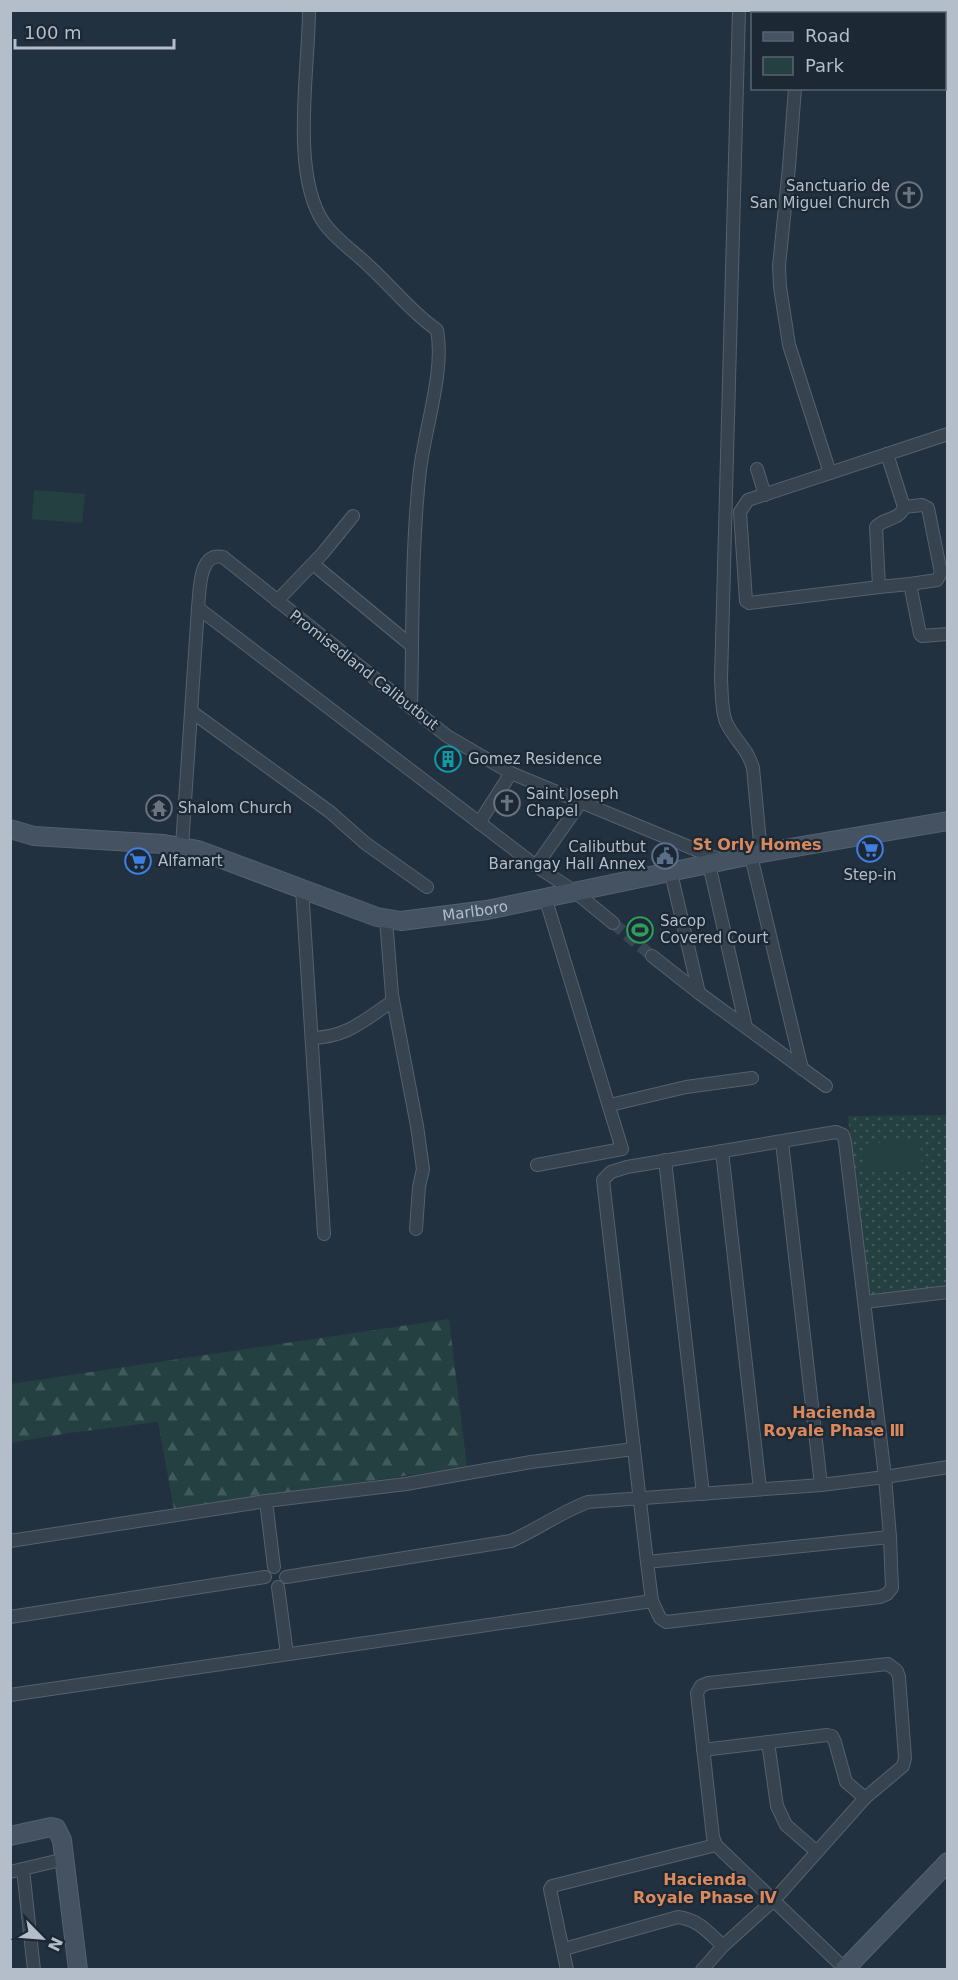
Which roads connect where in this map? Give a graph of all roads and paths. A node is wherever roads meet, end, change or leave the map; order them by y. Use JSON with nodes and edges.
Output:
{"nodes":[{"id":1,"x":309,"y":10,"type":"edge"},
{"id":2,"x":739,"y":10,"type":"edge"},
{"id":3,"x":795,"y":90,"type":"edge"},
{"id":4,"x":948,"y":434,"type":"edge"},
{"id":5,"x":887,"y":454,"type":"junction"},
{"id":6,"x":757,"y":469,"type":"dead end"},
{"id":7,"x":830,"y":473,"type":"junction"},
{"id":8,"x":765,"y":495,"type":"junction"},
{"id":9,"x":904,"y":507,"type":"junction"},
{"id":10,"x":353,"y":516,"type":"dead end"},
{"id":11,"x":313,"y":564,"type":"junction"},
{"id":12,"x":910,"y":584,"type":"junction"},
{"id":13,"x":879,"y":587,"type":"junction"},
{"id":14,"x":278,"y":601,"type":"junction"},
{"id":15,"x":198,"y":608,"type":"junction"},
{"id":16,"x":948,"y":634,"type":"edge"},
{"id":17,"x":412,"y":646,"type":"junction"},
{"id":18,"x":411,"y":708,"type":"junction"},
{"id":19,"x":192,"y":712,"type":"junction"},
{"id":20,"x":511,"y":773,"type":"junction"},
{"id":21,"x":581,"y":802,"type":"junction"},
{"id":22,"x":948,"y":821,"type":"edge"},
{"id":23,"x":479,"y":823,"type":"junction"},
{"id":24,"x":10,"y":829,"type":"edge"},
{"id":25,"x":182,"y":846,"type":"junction"},
{"id":26,"x":756,"y":854,"type":"junction"},
{"id":27,"x":716,"y":863,"type":"junction"},
{"id":28,"x":536,"y":866,"type":"junction"},
{"id":29,"x":671,"y":873,"type":"junction"},
{"id":30,"x":427,"y":887,"type":"dead end"},
{"id":31,"x":302,"y":888,"type":"junction"},
{"id":32,"x":574,"y":891,"type":"junction"},
{"id":33,"x":544,"y":897,"type":"junction"},
{"id":34,"x":386,"y":919,"type":"junction"},
{"id":35,"x":613,"y":923,"type":"tunnel mouth"},
{"id":36,"x":652,"y":956,"type":"tunnel mouth"},
{"id":37,"x":699,"y":993,"type":"junction"},
{"id":38,"x":393,"y":1001,"type":"junction"},
{"id":39,"x":746,"y":1027,"type":"junction"},
{"id":40,"x":312,"y":1038,"type":"junction"},
{"id":41,"x":802,"y":1069,"type":"junction"},
{"id":42,"x":752,"y":1078,"type":"dead end"},
{"id":43,"x":826,"y":1086,"type":"dead end"},
{"id":44,"x":610,"y":1105,"type":"junction"},
{"id":45,"x":782,"y":1143,"type":"junction"},
{"id":46,"x":722,"y":1151,"type":"junction"},
{"id":47,"x":665,"y":1160,"type":"junction"},
{"id":48,"x":537,"y":1165,"type":"dead end"},
{"id":49,"x":416,"y":1229,"type":"dead end"},
{"id":50,"x":324,"y":1234,"type":"dead end"},
{"id":51,"x":948,"y":1292,"type":"edge"},
{"id":52,"x":865,"y":1302,"type":"junction"},
{"id":53,"x":634,"y":1449,"type":"junction"},
{"id":54,"x":948,"y":1467,"type":"edge"},
{"id":55,"x":885,"y":1478,"type":"junction"},
{"id":56,"x":821,"y":1485,"type":"junction"},
{"id":57,"x":760,"y":1489,"type":"junction"},
{"id":58,"x":703,"y":1494,"type":"junction"},
{"id":59,"x":639,"y":1497,"type":"junction"},
{"id":60,"x":266,"y":1501,"type":"junction"},
{"id":61,"x":890,"y":1537,"type":"junction"},
{"id":62,"x":10,"y":1541,"type":"edge"},
{"id":63,"x":647,"y":1562,"type":"junction"},
{"id":64,"x":274,"y":1567,"type":"junction"},
{"id":65,"x":265,"y":1577,"type":"junction"},
{"id":66,"x":282,"y":1582,"type":"junction"},
{"id":67,"x":652,"y":1601,"type":"junction"},
{"id":68,"x":10,"y":1617,"type":"edge"},
{"id":69,"x":287,"y":1654,"type":"junction"},
{"id":70,"x":10,"y":1695,"type":"edge"},
{"id":71,"x":768,"y":1742,"type":"junction"},
{"id":72,"x":703,"y":1750,"type":"junction"},
{"id":73,"x":865,"y":1798,"type":"junction"},
{"id":74,"x":10,"y":1836,"type":"edge"},
{"id":75,"x":716,"y":1845,"type":"junction"},
{"id":76,"x":817,"y":1852,"type":"junction"},
{"id":77,"x":65,"y":1859,"type":"junction"},
{"id":78,"x":948,"y":1862,"type":"edge"},
{"id":79,"x":23,"y":1869,"type":"junction"},
{"id":80,"x":10,"y":1872,"type":"edge"},
{"id":81,"x":775,"y":1899,"type":"junction"},
{"id":82,"x":723,"y":1947,"type":"junction"},
{"id":83,"x":564,"y":1949,"type":"junction"},
{"id":84,"x":845,"y":1969,"type":"edge"},
{"id":85,"x":34,"y":1970,"type":"edge"},
{"id":86,"x":78,"y":1970,"type":"edge"},
{"id":87,"x":567,"y":1970,"type":"edge"},
{"id":88,"x":702,"y":1970,"type":"edge"}],
"edges":[{"from":1,"to":17,"type":"street"},
{"from":2,"to":26,"type":"street"},
{"from":3,"to":7,"type":"street"},
{"from":4,"to":5,"type":"street"},
{"from":5,"to":7,"type":"street"},
{"from":5,"to":9,"type":"street"},
{"from":6,"to":8,"type":"street"},
{"from":7,"to":8,"type":"street"},
{"from":8,"to":13,"type":"street"},
{"from":9,"to":12,"type":"street"},
{"from":9,"to":13,"type":"street"},
{"from":10,"to":11,"type":"street"},
{"from":11,"to":14,"type":"street"},
{"from":11,"to":17,"type":"street"},
{"from":12,"to":13,"type":"street"},
{"from":12,"to":16,"type":"street"},
{"from":14,"to":15,"type":"street","name":"Promisedland Calibutbut"},
{"from":14,"to":18,"type":"street","name":"Promisedland Calibutbut"},
{"from":15,"to":19,"type":"street","name":"Promisedland Calibutbut"},
{"from":15,"to":23,"type":"street"},
{"from":17,"to":18,"type":"street"},
{"from":18,"to":20,"type":"street","name":"Promisedland Calibutbut"},
{"from":19,"to":25,"type":"street","name":"Promisedland Calibutbut"},
{"from":19,"to":30,"type":"street"},
{"from":20,"to":21,"type":"street","name":"Promisedland Calibutbut"},
{"from":20,"to":23,"type":"street"},
{"from":21,"to":27,"type":"street","name":"Promisedland Calibutbut"},
{"from":21,"to":28,"type":"street"},
{"from":22,"to":26,"type":"street","name":"Marlboro"},
{"from":23,"to":28,"type":"street"},
{"from":24,"to":25,"type":"street","name":"Marlboro"},
{"from":25,"to":31,"type":"street","name":"Marlboro"},
{"from":26,"to":27,"type":"street","name":"Marlboro"},
{"from":26,"to":41,"type":"street"},
{"from":27,"to":29,"type":"street","name":"Marlboro"},
{"from":27,"to":39,"type":"street"},
{"from":28,"to":32,"type":"street"},
{"from":29,"to":32,"type":"street","name":"Marlboro"},
{"from":29,"to":37,"type":"street"},
{"from":31,"to":34,"type":"street","name":"Marlboro"},
{"from":31,"to":40,"type":"street"},
{"from":32,"to":33,"type":"street","name":"Marlboro"},
{"from":32,"to":35,"type":"street"},
{"from":33,"to":34,"type":"street","name":"Marlboro"},
{"from":33,"to":44,"type":"street"},
{"from":34,"to":38,"type":"street"},
{"from":36,"to":37,"type":"street"},
{"from":37,"to":39,"type":"street"},
{"from":38,"to":40,"type":"street"},
{"from":38,"to":49,"type":"street"},
{"from":39,"to":41,"type":"street"},
{"from":40,"to":50,"type":"street"},
{"from":41,"to":43,"type":"street"},
{"from":42,"to":44,"type":"street"},
{"from":44,"to":48,"type":"street"},
{"from":45,"to":46,"type":"street"},
{"from":45,"to":52,"type":"street"},
{"from":45,"to":56,"type":"street"},
{"from":46,"to":47,"type":"street"},
{"from":46,"to":57,"type":"street"},
{"from":47,"to":53,"type":"street"},
{"from":47,"to":58,"type":"street"},
{"from":51,"to":52,"type":"street"},
{"from":52,"to":55,"type":"street"},
{"from":53,"to":59,"type":"street"},
{"from":53,"to":60,"type":"street"},
{"from":54,"to":55,"type":"street"},
{"from":55,"to":56,"type":"street"},
{"from":55,"to":61,"type":"street"},
{"from":56,"to":57,"type":"street"},
{"from":57,"to":58,"type":"street"},
{"from":58,"to":59,"type":"street"},
{"from":59,"to":63,"type":"street"},
{"from":59,"to":66,"type":"street"},
{"from":60,"to":62,"type":"street"},
{"from":60,"to":64,"type":"street"},
{"from":61,"to":63,"type":"street"},
{"from":61,"to":67,"type":"street"},
{"from":63,"to":67,"type":"street"},
{"from":64,"to":65,"type":"street"},
{"from":64,"to":66,"type":"street"},
{"from":65,"to":66,"type":"street"},
{"from":65,"to":68,"type":"street"},
{"from":66,"to":69,"type":"street"},
{"from":67,"to":69,"type":"street"},
{"from":69,"to":70,"type":"street"},
{"from":71,"to":72,"type":"street"},
{"from":71,"to":73,"type":"street"},
{"from":71,"to":76,"type":"street"},
{"from":72,"to":73,"type":"street"},
{"from":72,"to":75,"type":"street"},
{"from":73,"to":76,"type":"street"},
{"from":74,"to":77,"type":"street"},
{"from":75,"to":81,"type":"street"},
{"from":75,"to":83,"type":"street"},
{"from":76,"to":81,"type":"street"},
{"from":77,"to":79,"type":"street"},
{"from":77,"to":86,"type":"street"},
{"from":78,"to":84,"type":"street"},
{"from":79,"to":80,"type":"street"},
{"from":79,"to":85,"type":"street"},
{"from":81,"to":82,"type":"street"},
{"from":81,"to":84,"type":"street"},
{"from":82,"to":83,"type":"street"},
{"from":82,"to":88,"type":"street"},
{"from":83,"to":87,"type":"street"}]}
